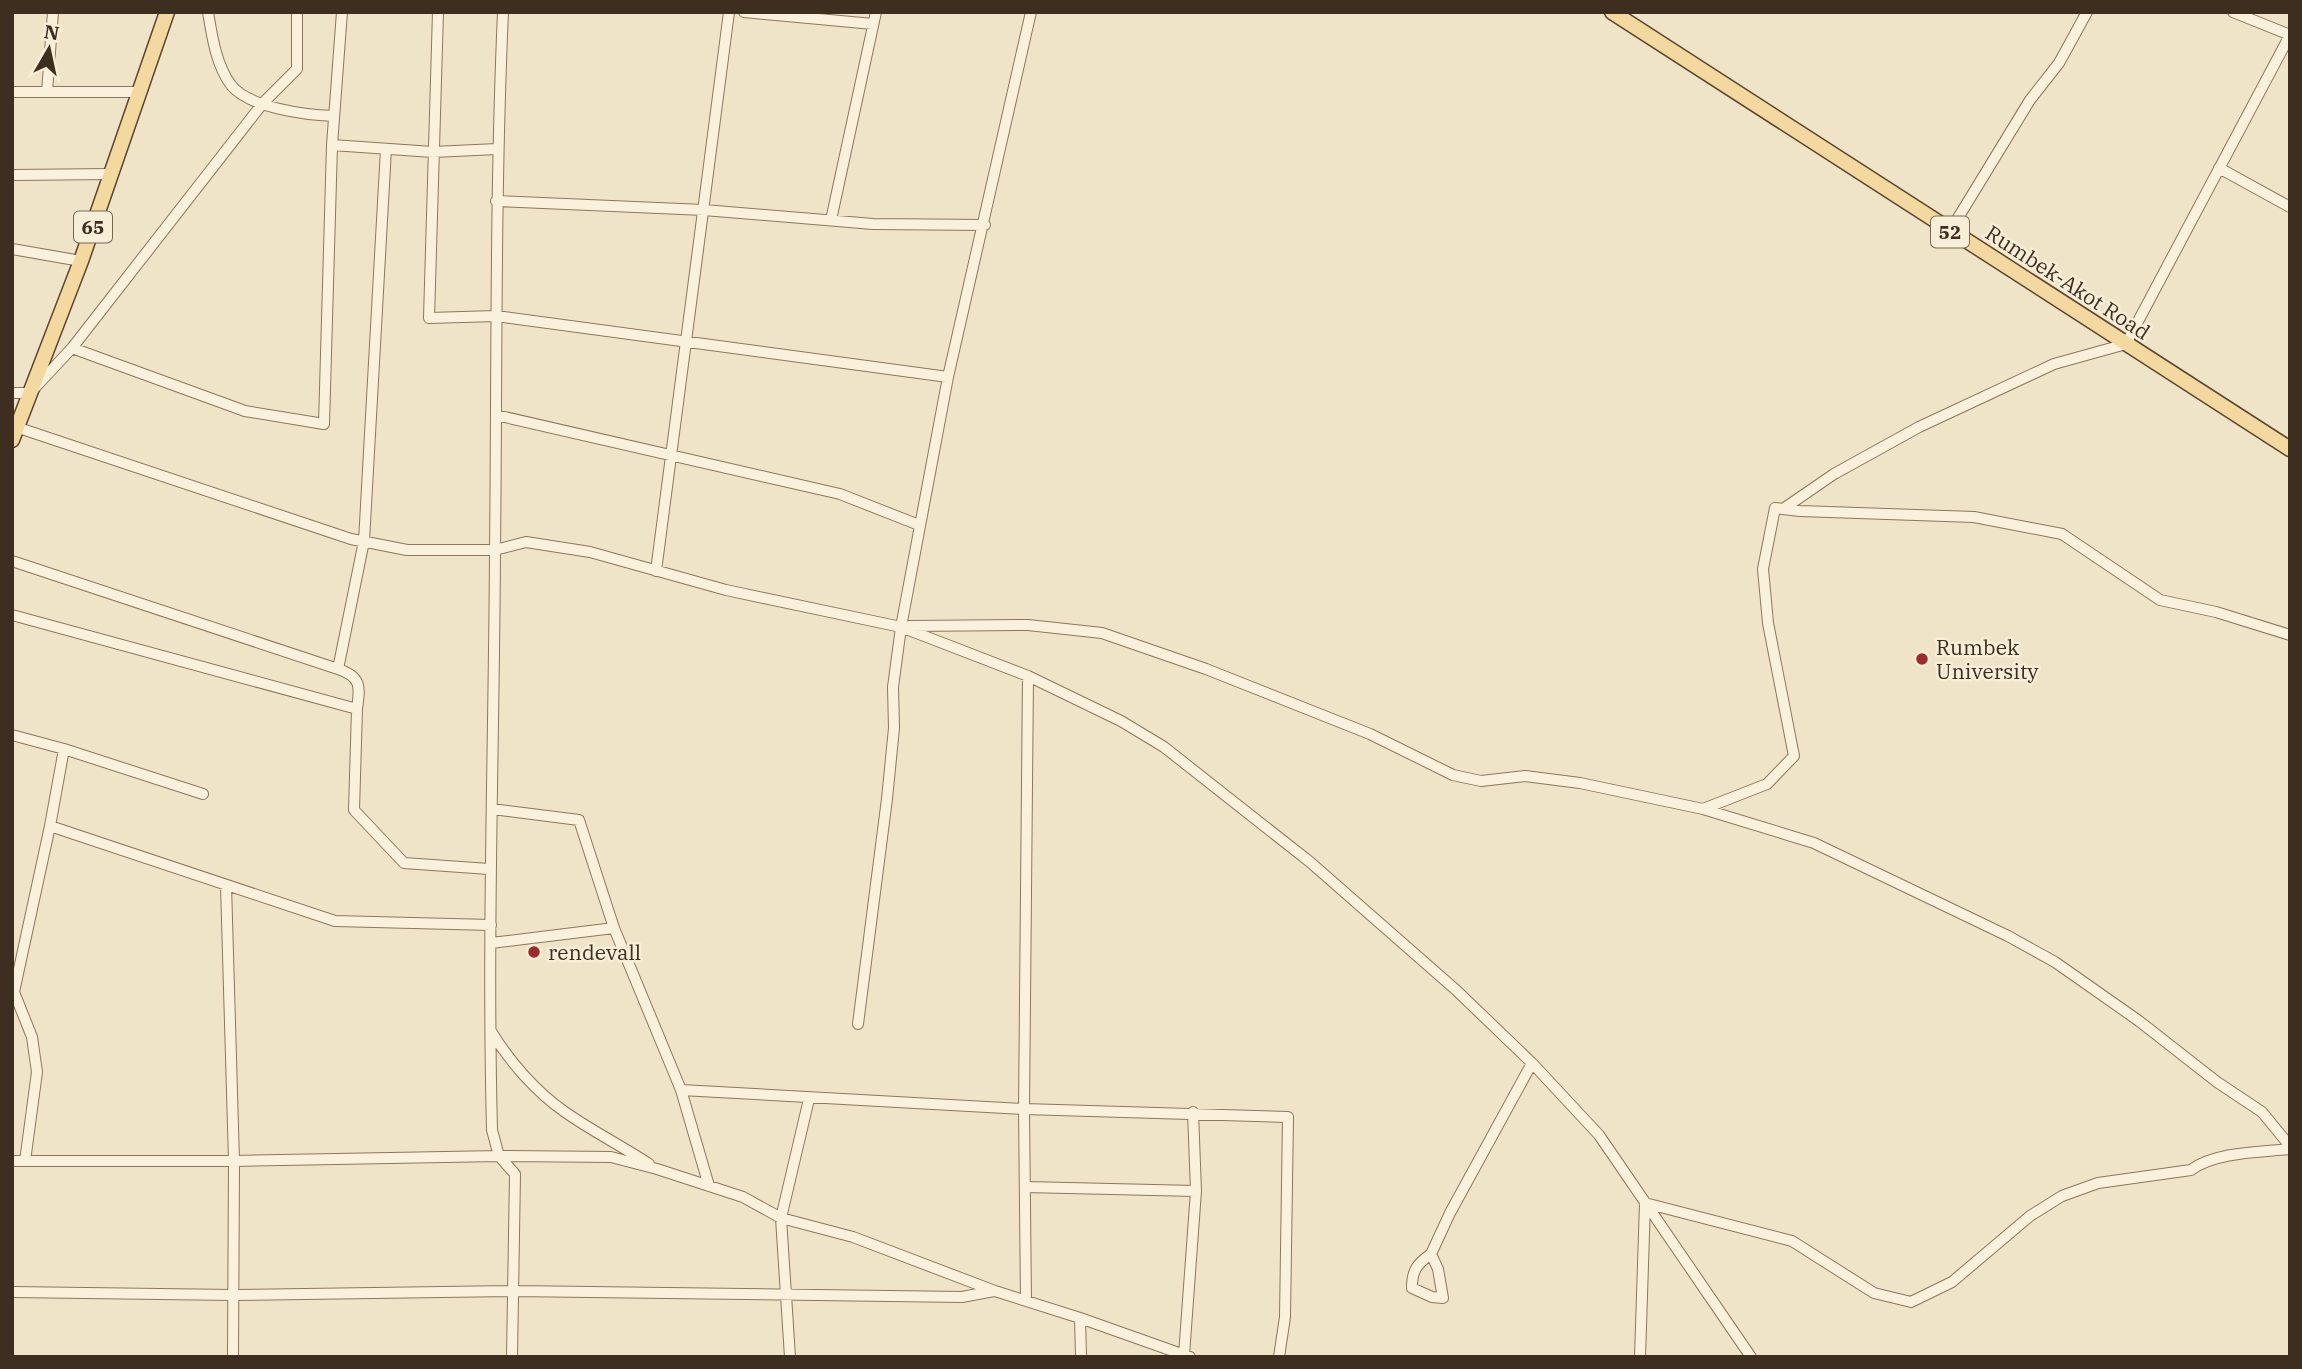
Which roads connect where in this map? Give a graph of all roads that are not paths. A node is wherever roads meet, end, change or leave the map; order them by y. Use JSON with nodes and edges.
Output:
{"nodes":[{"id":1,"x":52,"y":12,"type":"edge"},
{"id":2,"x":167,"y":12,"type":"edge"},
{"id":3,"x":208,"y":12,"type":"edge"},
{"id":4,"x":297,"y":12,"type":"edge"},
{"id":5,"x":342,"y":12,"type":"edge"},
{"id":6,"x":438,"y":12,"type":"edge"},
{"id":7,"x":503,"y":12,"type":"edge"},
{"id":8,"x":729,"y":12,"type":"edge"},
{"id":9,"x":744,"y":12,"type":"edge"},
{"id":10,"x":876,"y":12,"type":"edge"},
{"id":11,"x":1031,"y":12,"type":"edge"},
{"id":12,"x":1612,"y":12,"type":"edge"},
{"id":13,"x":2087,"y":12,"type":"edge"},
{"id":14,"x":2233,"y":12,"type":"edge"},
{"id":15,"x":873,"y":24,"type":"junction"},
{"id":16,"x":2290,"y":35,"type":"edge"},
{"id":17,"x":12,"y":92,"type":"edge"},
{"id":18,"x":47,"y":92,"type":"junction"},
{"id":19,"x":139,"y":92,"type":"junction"},
{"id":20,"x":263,"y":103,"type":"junction"},
{"id":21,"x":334,"y":116,"type":"junction"},
{"id":22,"x":332,"y":145,"type":"junction"},
{"id":23,"x":386,"y":149,"type":"junction"},
{"id":24,"x":496,"y":149,"type":"junction"},
{"id":25,"x":433,"y":152,"type":"junction"},
{"id":26,"x":2219,"y":168,"type":"junction"},
{"id":27,"x":12,"y":174,"type":"edge"},
{"id":28,"x":112,"y":174,"type":"junction"},
{"id":29,"x":496,"y":201,"type":"junction"},
{"id":30,"x":2290,"y":207,"type":"edge"},
{"id":31,"x":704,"y":210,"type":"junction"},
{"id":32,"x":831,"y":220,"type":"junction"},
{"id":33,"x":985,"y":225,"type":"junction"},
{"id":34,"x":1950,"y":231,"type":"junction"},
{"id":35,"x":12,"y":249,"type":"edge"},
{"id":36,"x":81,"y":261,"type":"junction"},
{"id":37,"x":496,"y":316,"type":"junction"},
{"id":38,"x":688,"y":341,"type":"junction"},
{"id":39,"x":2126,"y":344,"type":"junction"},
{"id":40,"x":72,"y":348,"type":"junction"},
{"id":41,"x":948,"y":377,"type":"junction"},
{"id":42,"x":12,"y":393,"type":"edge"},
{"id":43,"x":30,"y":393,"type":"junction"},
{"id":44,"x":496,"y":415,"type":"junction"},
{"id":45,"x":14,"y":433,"type":"edge"},
{"id":46,"x":2290,"y":449,"type":"edge"},
{"id":47,"x":673,"y":454,"type":"junction"},
{"id":48,"x":1783,"y":509,"type":"junction"},
{"id":49,"x":919,"y":525,"type":"junction"},
{"id":50,"x":363,"y":541,"type":"junction"},
{"id":51,"x":495,"y":550,"type":"junction"},
{"id":52,"x":12,"y":561,"type":"edge"},
{"id":53,"x":656,"y":572,"type":"junction"},
{"id":54,"x":12,"y":615,"type":"edge"},
{"id":55,"x":901,"y":626,"type":"junction"},
{"id":56,"x":2290,"y":635,"type":"edge"},
{"id":57,"x":338,"y":669,"type":"junction"},
{"id":58,"x":1028,"y":676,"type":"junction"},
{"id":59,"x":357,"y":709,"type":"junction"},
{"id":60,"x":12,"y":735,"type":"edge"},
{"id":61,"x":64,"y":749,"type":"junction"},
{"id":62,"x":204,"y":794,"type":"dead end"},
{"id":63,"x":492,"y":809,"type":"junction"},
{"id":64,"x":1703,"y":809,"type":"junction"},
{"id":65,"x":50,"y":826,"type":"junction"},
{"id":66,"x":489,"y":869,"type":"junction"},
{"id":67,"x":226,"y":885,"type":"junction"},
{"id":68,"x":491,"y":925,"type":"junction"},
{"id":69,"x":614,"y":928,"type":"junction"},
{"id":70,"x":491,"y":943,"type":"junction"},
{"id":71,"x":858,"y":1024,"type":"dead end"},
{"id":72,"x":491,"y":1031,"type":"junction"},
{"id":73,"x":1532,"y":1063,"type":"junction"},
{"id":74,"x":681,"y":1090,"type":"junction"},
{"id":75,"x":809,"y":1099,"type":"junction"},
{"id":76,"x":1024,"y":1110,"type":"junction"},
{"id":77,"x":1193,"y":1112,"type":"junction"},
{"id":78,"x":2290,"y":1147,"type":"edge"},
{"id":79,"x":499,"y":1156,"type":"junction"},
{"id":80,"x":12,"y":1161,"type":"edge"},
{"id":81,"x":25,"y":1161,"type":"junction"},
{"id":82,"x":234,"y":1161,"type":"junction"},
{"id":83,"x":657,"y":1169,"type":"junction"},
{"id":84,"x":709,"y":1186,"type":"junction"},
{"id":85,"x":1025,"y":1187,"type":"junction"},
{"id":86,"x":1196,"y":1191,"type":"junction"},
{"id":87,"x":1645,"y":1203,"type":"junction"},
{"id":88,"x":782,"y":1218,"type":"junction"},
{"id":89,"x":1431,"y":1254,"type":"dead end"},
{"id":90,"x":513,"y":1291,"type":"junction"},
{"id":91,"x":995,"y":1291,"type":"junction"},
{"id":92,"x":12,"y":1292,"type":"edge"},
{"id":93,"x":786,"y":1294,"type":"junction"},
{"id":94,"x":233,"y":1295,"type":"junction"},
{"id":95,"x":1026,"y":1301,"type":"junction"},
{"id":96,"x":1080,"y":1318,"type":"junction"},
{"id":97,"x":1187,"y":1356,"type":"edge"},
{"id":98,"x":233,"y":1357,"type":"edge"},
{"id":99,"x":512,"y":1357,"type":"edge"},
{"id":100,"x":790,"y":1357,"type":"edge"},
{"id":101,"x":1081,"y":1357,"type":"edge"},
{"id":102,"x":1279,"y":1357,"type":"edge"},
{"id":103,"x":1640,"y":1357,"type":"edge"},
{"id":104,"x":1751,"y":1357,"type":"edge"}],
"edges":[{"from":1,"to":18,"type":"street"},
{"from":2,"to":19,"type":"main road","number":"65"},
{"from":3,"to":20,"type":"street"},
{"from":4,"to":20,"type":"street"},
{"from":5,"to":21,"type":"street"},
{"from":6,"to":25,"type":"street"},
{"from":7,"to":24,"type":"street"},
{"from":8,"to":31,"type":"street"},
{"from":9,"to":15,"type":"street"},
{"from":10,"to":15,"type":"street"},
{"from":11,"to":33,"type":"street"},
{"from":12,"to":34,"type":"main road","name":"Rumbek-Akot Road","number":"52"},
{"from":13,"to":34,"type":"street"},
{"from":14,"to":16,"type":"street"},
{"from":15,"to":32,"type":"street"},
{"from":16,"to":26,"type":"street"},
{"from":17,"to":18,"type":"street"},
{"from":18,"to":19,"type":"street"},
{"from":19,"to":28,"type":"main road","number":"65"},
{"from":20,"to":21,"type":"street"},
{"from":20,"to":40,"type":"street"},
{"from":21,"to":22,"type":"street"},
{"from":22,"to":23,"type":"street"},
{"from":22,"to":40,"type":"street"},
{"from":23,"to":25,"type":"street"},
{"from":23,"to":50,"type":"street"},
{"from":24,"to":25,"type":"street"},
{"from":24,"to":29,"type":"street"},
{"from":25,"to":37,"type":"street"},
{"from":26,"to":30,"type":"street"},
{"from":26,"to":39,"type":"street"},
{"from":27,"to":28,"type":"street"},
{"from":28,"to":36,"type":"main road","number":"65"},
{"from":29,"to":31,"type":"street"},
{"from":29,"to":37,"type":"street"},
{"from":31,"to":32,"type":"street"},
{"from":31,"to":38,"type":"street"},
{"from":32,"to":33,"type":"street"},
{"from":33,"to":41,"type":"street"},
{"from":34,"to":39,"type":"main road","name":"Rumbek-Akot Road","number":"52"},
{"from":35,"to":36,"type":"street"},
{"from":36,"to":43,"type":"main road","number":"65"},
{"from":37,"to":38,"type":"street"},
{"from":37,"to":44,"type":"street"},
{"from":38,"to":41,"type":"street"},
{"from":38,"to":47,"type":"street"},
{"from":39,"to":46,"type":"main road","name":"Rumbek-Akot Road","number":"52"},
{"from":39,"to":48,"type":"street"},
{"from":40,"to":43,"type":"street"},
{"from":41,"to":49,"type":"street"},
{"from":42,"to":43,"type":"street"},
{"from":43,"to":45,"type":"main road","number":"65"},
{"from":44,"to":47,"type":"street"},
{"from":44,"to":51,"type":"street"},
{"from":45,"to":50,"type":"street"},
{"from":47,"to":49,"type":"street"},
{"from":47,"to":53,"type":"street"},
{"from":48,"to":56,"type":"street"},
{"from":48,"to":64,"type":"street"},
{"from":49,"to":55,"type":"street"},
{"from":50,"to":51,"type":"street"},
{"from":50,"to":57,"type":"street"},
{"from":51,"to":53,"type":"street"},
{"from":51,"to":63,"type":"street"},
{"from":52,"to":57,"type":"street"},
{"from":53,"to":55,"type":"street"},
{"from":54,"to":59,"type":"street"},
{"from":55,"to":58,"type":"street"},
{"from":55,"to":64,"type":"street"},
{"from":55,"to":71,"type":"street"},
{"from":57,"to":59,"type":"street"},
{"from":58,"to":73,"type":"street"},
{"from":58,"to":76,"type":"street"},
{"from":59,"to":66,"type":"street"},
{"from":60,"to":61,"type":"street"},
{"from":61,"to":62,"type":"street"},
{"from":61,"to":65,"type":"street"},
{"from":63,"to":66,"type":"street"},
{"from":63,"to":69,"type":"street"},
{"from":64,"to":78,"type":"street"},
{"from":65,"to":67,"type":"street"},
{"from":65,"to":81,"type":"street"},
{"from":66,"to":68,"type":"street"},
{"from":67,"to":68,"type":"street"},
{"from":67,"to":82,"type":"street"},
{"from":68,"to":70,"type":"street"},
{"from":69,"to":70,"type":"street"},
{"from":69,"to":74,"type":"street"},
{"from":70,"to":72,"type":"street"},
{"from":72,"to":79,"type":"street"},
{"from":72,"to":83,"type":"street"},
{"from":73,"to":87,"type":"street"},
{"from":73,"to":89,"type":"street"},
{"from":74,"to":75,"type":"street"},
{"from":74,"to":84,"type":"street"},
{"from":75,"to":76,"type":"street"},
{"from":75,"to":88,"type":"street"},
{"from":76,"to":77,"type":"street"},
{"from":76,"to":85,"type":"street"},
{"from":77,"to":86,"type":"street"},
{"from":77,"to":102,"type":"street"},
{"from":78,"to":87,"type":"street"},
{"from":79,"to":82,"type":"street"},
{"from":79,"to":83,"type":"street"},
{"from":79,"to":90,"type":"street"},
{"from":80,"to":81,"type":"street"},
{"from":81,"to":82,"type":"street"},
{"from":82,"to":94,"type":"street"},
{"from":83,"to":84,"type":"street"},
{"from":84,"to":88,"type":"street"},
{"from":85,"to":86,"type":"street"},
{"from":85,"to":95,"type":"street"},
{"from":86,"to":97,"type":"street"},
{"from":87,"to":103,"type":"street"},
{"from":87,"to":104,"type":"street"},
{"from":88,"to":91,"type":"street"},
{"from":88,"to":93,"type":"street"},
{"from":90,"to":93,"type":"street"},
{"from":90,"to":94,"type":"street"},
{"from":90,"to":99,"type":"street"},
{"from":91,"to":93,"type":"street"},
{"from":91,"to":95,"type":"street"},
{"from":92,"to":94,"type":"street"},
{"from":93,"to":100,"type":"street"},
{"from":94,"to":98,"type":"street"},
{"from":95,"to":96,"type":"street"},
{"from":96,"to":97,"type":"street"},
{"from":96,"to":101,"type":"street"}]}
